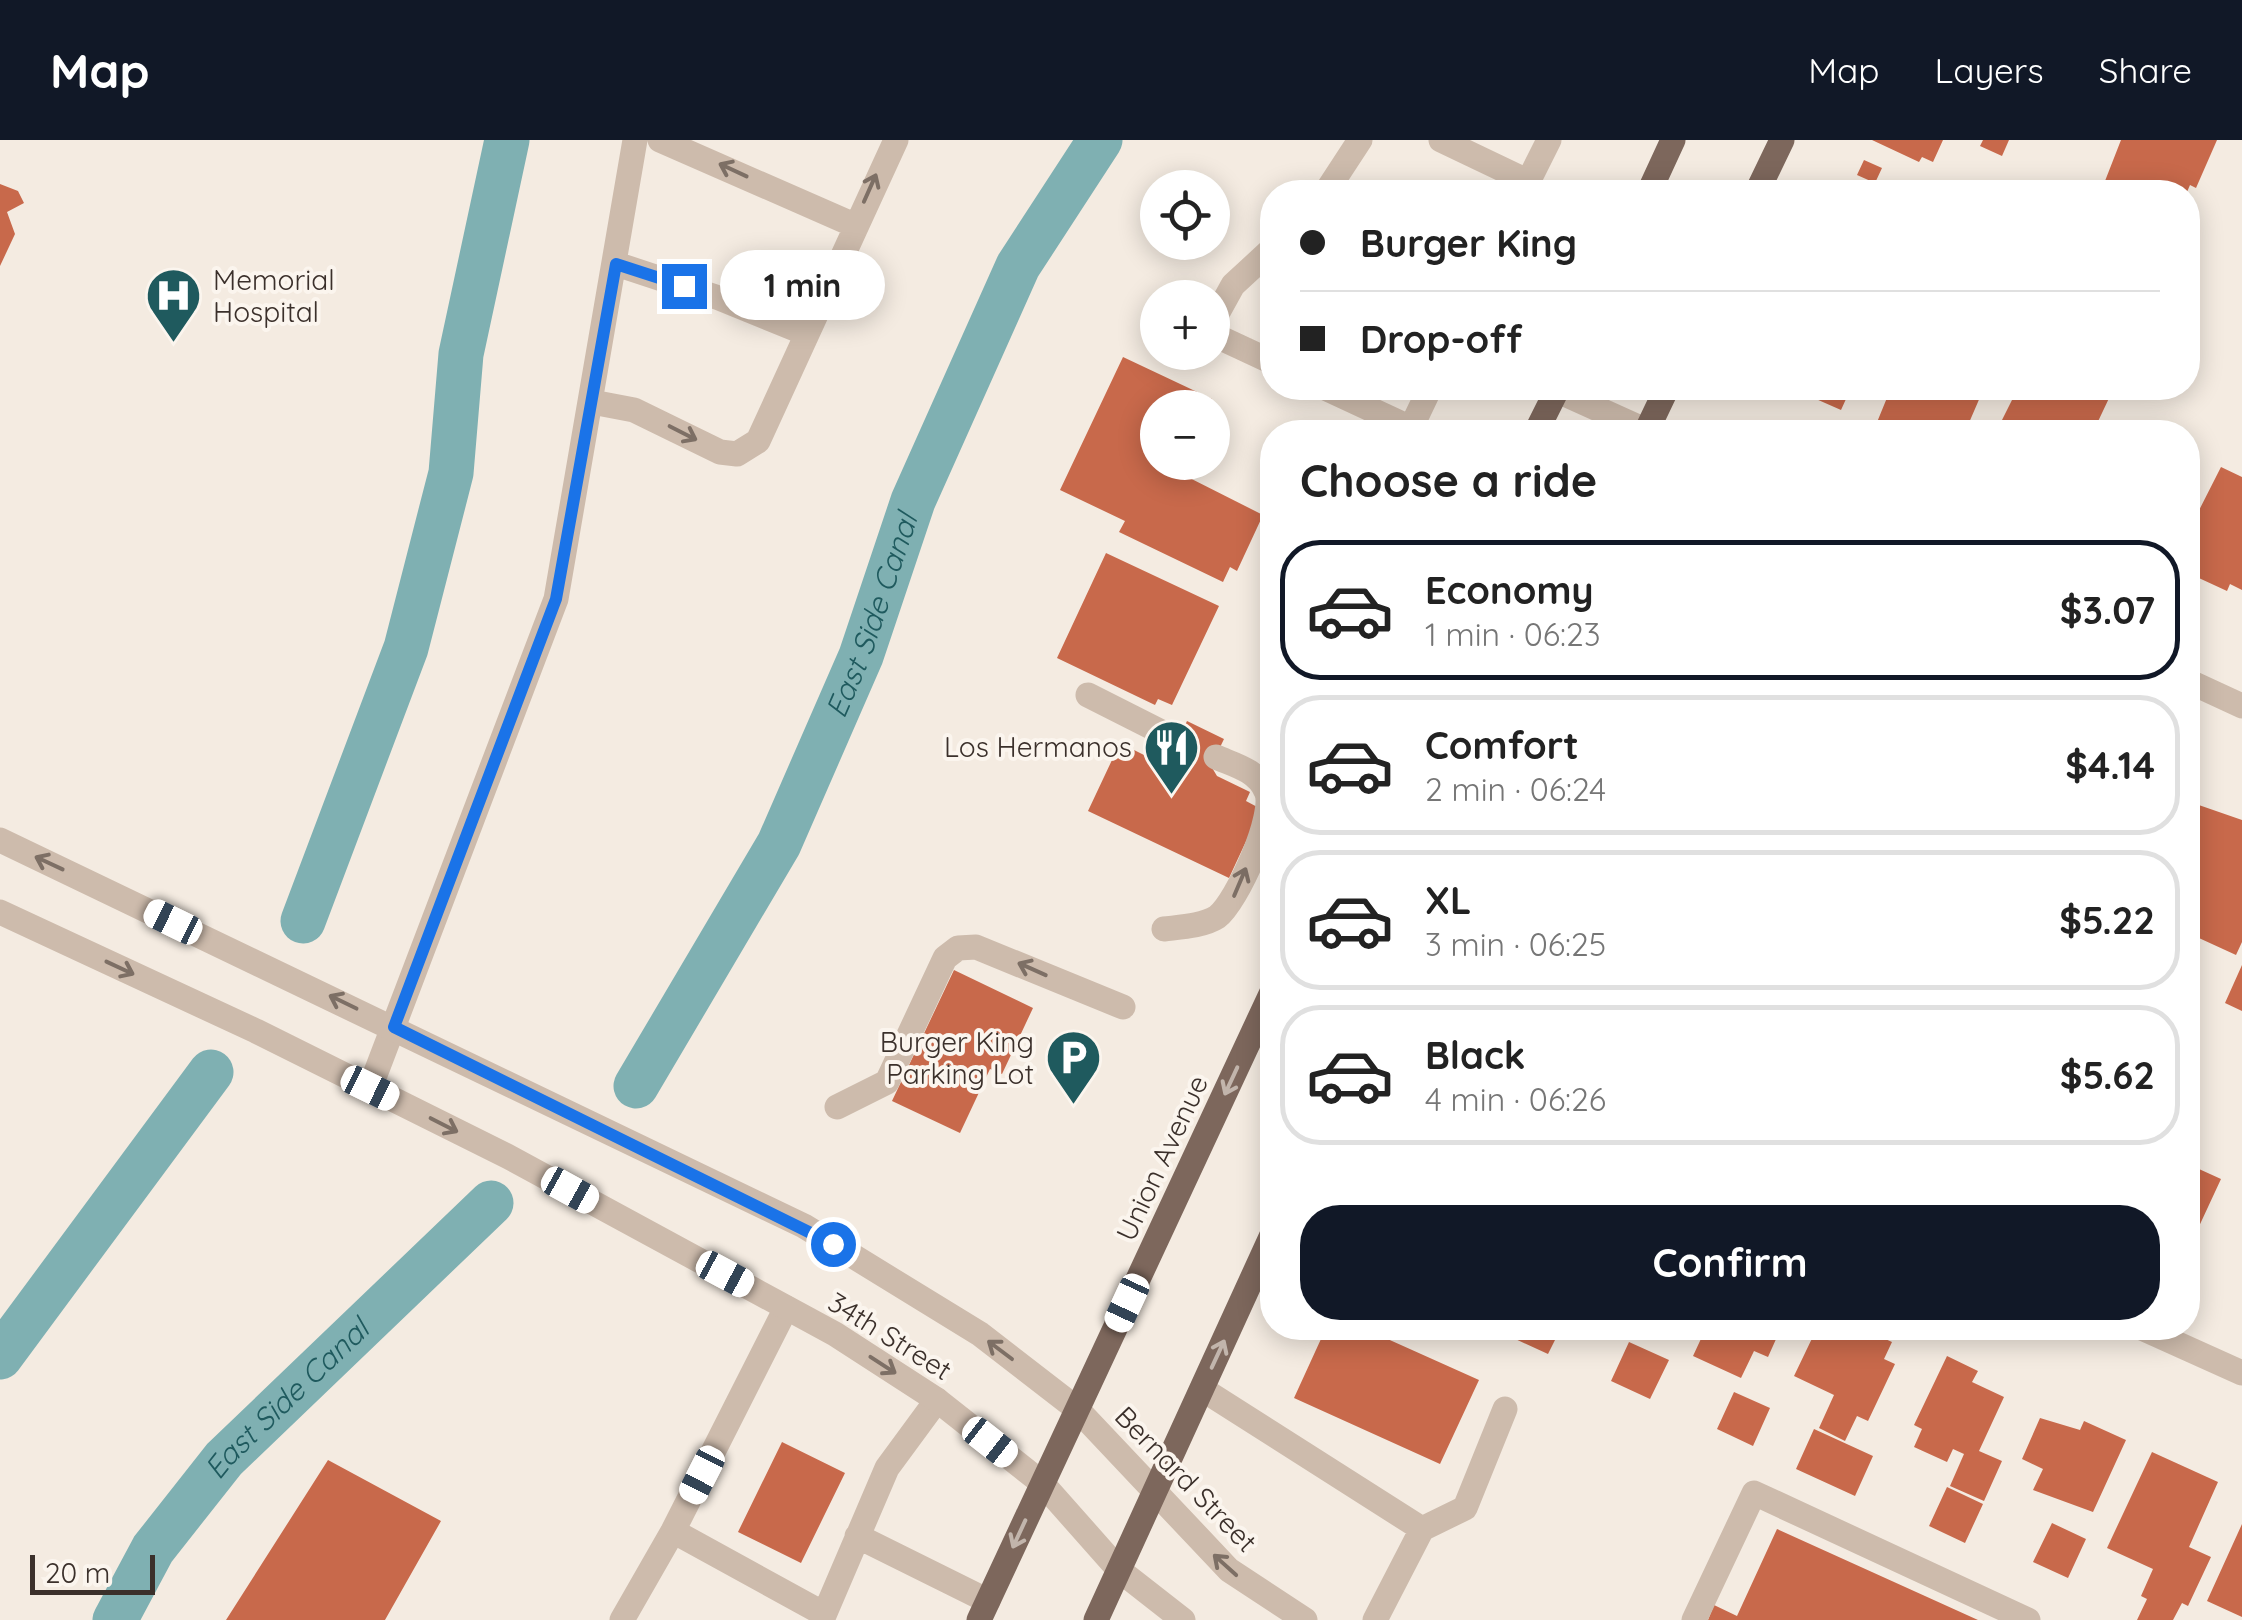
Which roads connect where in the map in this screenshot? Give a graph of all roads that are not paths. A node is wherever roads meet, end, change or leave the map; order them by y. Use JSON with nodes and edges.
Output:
{"nodes":[{"id":1,"x":635,"y":140,"type":"edge"},
{"id":2,"x":660,"y":140,"type":"edge"},
{"id":3,"x":896,"y":140,"type":"edge"},
{"id":4,"x":1360,"y":140,"type":"edge"},
{"id":5,"x":1441,"y":140,"type":"edge"},
{"id":6,"x":1549,"y":140,"type":"edge"},
{"id":7,"x":1673,"y":140,"type":"edge"},
{"id":8,"x":1782,"y":140,"type":"edge"},
{"id":9,"x":1334,"y":180,"type":"edge"},
{"id":10,"x":1513,"y":180,"type":"edge"},
{"id":11,"x":1529,"y":180,"type":"edge"},
{"id":12,"x":1654,"y":180,"type":"edge"},
{"id":13,"x":1764,"y":180,"type":"edge"},
{"id":14,"x":854,"y":225,"type":"junction"},
{"id":15,"x":1260,"y":261,"type":"edge"},
{"id":16,"x":616,"y":264,"type":"junction"},
{"id":17,"x":1230,"y":290,"type":"edge"},
{"id":18,"x":805,"y":333,"type":"junction"},
{"id":19,"x":1230,"y":342,"type":"edge"},
{"id":20,"x":1260,"y":356,"type":"edge"},
{"id":21,"x":1350,"y":400,"type":"edge"},
{"id":22,"x":1580,"y":400,"type":"edge"},
{"id":23,"x":592,"y":402,"type":"junction"},
{"id":24,"x":1393,"y":420,"type":"edge"},
{"id":25,"x":1622,"y":420,"type":"edge"},
{"id":26,"x":2200,"y":687,"type":"edge"},
{"id":27,"x":1088,"y":694,"type":"dead end"},
{"id":28,"x":2242,"y":706,"type":"edge"},
{"id":29,"x":1178,"y":740,"type":"dead end"},
{"id":30,"x":1216,"y":757,"type":"dead end"},
{"id":31,"x":1260,"y":783,"type":"edge"},
{"id":32,"x":1260,"y":835,"type":"edge"},
{"id":33,"x":0,"y":840,"type":"edge"},
{"id":34,"x":0,"y":912,"type":"edge"},
{"id":35,"x":1164,"y":929,"type":"dead end"},
{"id":36,"x":1123,"y":1006,"type":"dead end"},
{"id":37,"x":1260,"y":1018,"type":"edge"},
{"id":38,"x":394,"y":1027,"type":"junction"},
{"id":39,"x":370,"y":1088,"type":"junction"},
{"id":40,"x":837,"y":1107,"type":"dead end"},
{"id":41,"x":1260,"y":1261,"type":"edge"},
{"id":42,"x":786,"y":1308,"type":"junction"},
{"id":43,"x":2169,"y":1340,"type":"edge"},
{"id":44,"x":2242,"y":1373,"type":"edge"},
{"id":45,"x":1202,"y":1389,"type":"junction"},
{"id":46,"x":937,"y":1400,"type":"junction"},
{"id":47,"x":1078,"y":1409,"type":"junction"},
{"id":48,"x":1504,"y":1409,"type":"dead end"},
{"id":49,"x":1042,"y":1484,"type":"junction"},
{"id":50,"x":1154,"y":1493,"type":"junction"},
{"id":51,"x":1422,"y":1530,"type":"junction"},
{"id":52,"x":673,"y":1531,"type":"junction"},
{"id":53,"x":857,"y":1536,"type":"junction"},
{"id":54,"x":1119,"y":1570,"type":"junction"},
{"id":55,"x":984,"y":1611,"type":"edge"},
{"id":56,"x":823,"y":1617,"type":"edge"},
{"id":57,"x":622,"y":1620,"type":"edge"},
{"id":58,"x":1096,"y":1620,"type":"edge"},
{"id":59,"x":1183,"y":1620,"type":"edge"},
{"id":60,"x":1305,"y":1620,"type":"edge"},
{"id":61,"x":1375,"y":1620,"type":"edge"},
{"id":62,"x":1694,"y":1620,"type":"edge"},
{"id":63,"x":2028,"y":1620,"type":"edge"}],
"edges":[{"from":1,"to":16,"type":"street"},
{"from":14,"to":2,"type":"street","one_way":true},
{"from":14,"to":3,"type":"street","one_way":true},
{"from":4,"to":9,"type":"street"},
{"from":5,"to":10,"type":"street"},
{"from":6,"to":11,"type":"street"},
{"from":7,"to":12,"type":"main road"},
{"from":8,"to":13,"type":"main road"},
{"from":14,"to":18,"type":"street"},
{"from":15,"to":17,"type":"street"},
{"from":16,"to":18,"type":"street"},
{"from":16,"to":23,"type":"street"},
{"from":23,"to":18,"type":"street","one_way":true},
{"from":19,"to":20,"type":"street"},
{"from":21,"to":24,"type":"street"},
{"from":22,"to":25,"type":"street"},
{"from":23,"to":38,"type":"street"},
{"from":26,"to":28,"type":"street"},
{"from":27,"to":29,"type":"street"},
{"from":31,"to":30,"type":"street","one_way":true},
{"from":35,"to":32,"type":"street","one_way":true},
{"from":38,"to":33,"type":"street","name":"34th Street","one_way":true},
{"from":34,"to":39,"type":"street","name":"34th Street","one_way":true},
{"from":36,"to":40,"type":"street","one_way":true},
{"from":37,"to":47,"type":"main road","name":"Union Avenue","one_way":true},
{"from":38,"to":39,"type":"street"},
{"from":47,"to":38,"type":"street","name":"34th Street","one_way":true},
{"from":39,"to":42,"type":"street","name":"34th Street","one_way":true},
{"from":45,"to":41,"type":"main road","one_way":true},
{"from":42,"to":46,"type":"street","name":"34th Street","one_way":true},
{"from":42,"to":52,"type":"street"},
{"from":43,"to":44,"type":"street"},
{"from":45,"to":50,"type":"main road"},
{"from":45,"to":51,"type":"street"},
{"from":46,"to":49,"type":"street","name":"34th Street"},
{"from":46,"to":53,"type":"street"},
{"from":47,"to":49,"type":"main road","name":"Union Avenue"},
{"from":47,"to":50,"type":"street","name":"Bernard Street"},
{"from":48,"to":51,"type":"street"},
{"from":49,"to":54,"type":"street","name":"34th Street"},
{"from":49,"to":55,"type":"main road","name":"Union Avenue","one_way":true},
{"from":50,"to":54,"type":"main road"},
{"from":60,"to":50,"type":"street","name":"Bernard Street","one_way":true},
{"from":51,"to":61,"type":"street"},
{"from":52,"to":56,"type":"street"},
{"from":52,"to":57,"type":"street"},
{"from":53,"to":55,"type":"street"},
{"from":53,"to":56,"type":"street"},
{"from":54,"to":58,"type":"main road"},
{"from":54,"to":59,"type":"street"},
{"from":62,"to":63,"type":"street"}]}
